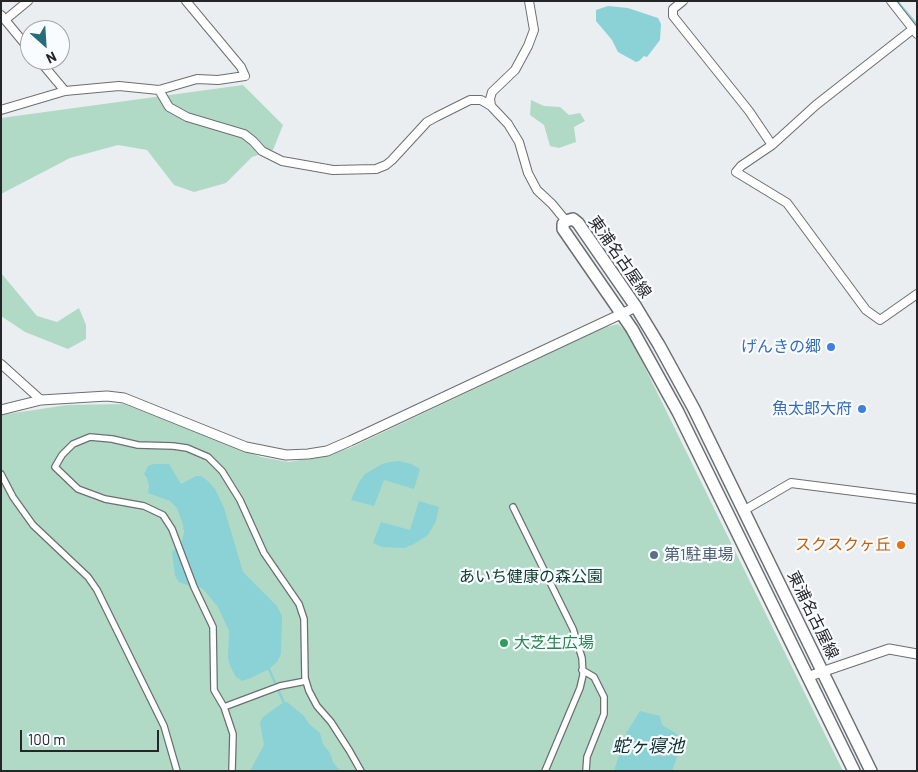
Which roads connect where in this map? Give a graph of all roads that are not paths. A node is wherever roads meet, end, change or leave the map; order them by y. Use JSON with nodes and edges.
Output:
{"nodes":[{"id":1,"x":28,"y":1,"type":"edge"},
{"id":2,"x":186,"y":1,"type":"edge"},
{"id":3,"x":529,"y":1,"type":"edge"},
{"id":4,"x":683,"y":1,"type":"edge"},
{"id":5,"x":891,"y":1,"type":"edge"},
{"id":6,"x":3,"y":17,"type":"edge"},
{"id":7,"x":915,"y":31,"type":"edge"},
{"id":8,"x":20,"y":38,"type":"edge"},
{"id":9,"x":47,"y":70,"type":"edge"},
{"id":10,"x":159,"y":90,"type":"junction"},
{"id":11,"x":64,"y":91,"type":"junction"},
{"id":12,"x":491,"y":106,"type":"junction"},
{"id":13,"x":1,"y":110,"type":"edge"},
{"id":14,"x":772,"y":145,"type":"junction"},
{"id":15,"x":566,"y":220,"type":"junction"},
{"id":16,"x":917,"y":294,"type":"edge"},
{"id":17,"x":636,"y":306,"type":"junction"},
{"id":18,"x":622,"y":313,"type":"junction"},
{"id":19,"x":1,"y":364,"type":"edge"},
{"id":20,"x":41,"y":400,"type":"junction"},
{"id":21,"x":1,"y":410,"type":"edge"},
{"id":22,"x":1,"y":474,"type":"edge"},
{"id":23,"x":917,"y":499,"type":"edge"},
{"id":24,"x":513,"y":507,"type":"dead end"},
{"id":25,"x":743,"y":510,"type":"junction"},
{"id":26,"x":917,"y":654,"type":"edge"},
{"id":27,"x":582,"y":670,"type":"junction"},
{"id":28,"x":822,"y":671,"type":"junction"},
{"id":29,"x":807,"y":677,"type":"junction"},
{"id":30,"x":306,"y":681,"type":"junction"},
{"id":31,"x":224,"y":707,"type":"junction"},
{"id":32,"x":177,"y":771,"type":"edge"},
{"id":33,"x":232,"y":771,"type":"edge"},
{"id":34,"x":361,"y":771,"type":"edge"},
{"id":35,"x":545,"y":771,"type":"edge"},
{"id":36,"x":586,"y":771,"type":"edge"},
{"id":37,"x":854,"y":771,"type":"edge"},
{"id":38,"x":871,"y":771,"type":"edge"}],
"edges":[{"from":1,"to":6,"type":"street"},
{"from":2,"to":10,"type":"street"},
{"from":3,"to":12,"type":"street"},
{"from":4,"to":14,"type":"street"},
{"from":5,"to":7,"type":"street"},
{"from":6,"to":8,"type":"street"},
{"from":7,"to":14,"type":"street"},
{"from":9,"to":11,"type":"street"},
{"from":10,"to":11,"type":"street"},
{"from":10,"to":12,"type":"street"},
{"from":11,"to":13,"type":"street"},
{"from":12,"to":15,"type":"street"},
{"from":14,"to":16,"type":"street"},
{"from":15,"to":17,"type":"main road","name":"東浦名古屋線"},
{"from":15,"to":18,"type":"main road","name":"東浦名古屋線"},
{"from":17,"to":18,"type":"street"},
{"from":17,"to":25,"type":"main road","name":"東浦名古屋線"},
{"from":18,"to":20,"type":"street"},
{"from":18,"to":29,"type":"main road","name":"東浦名古屋線"},
{"from":19,"to":20,"type":"street"},
{"from":20,"to":21,"type":"street"},
{"from":22,"to":32,"type":"street"},
{"from":23,"to":25,"type":"street"},
{"from":24,"to":27,"type":"street"},
{"from":25,"to":28,"type":"main road","name":"東浦名古屋線"},
{"from":26,"to":28,"type":"street"},
{"from":27,"to":35,"type":"street"},
{"from":27,"to":36,"type":"street"},
{"from":28,"to":29,"type":"street"},
{"from":28,"to":38,"type":"main road","name":"東浦名古屋線"},
{"from":29,"to":37,"type":"main road","name":"東浦名古屋線"},
{"from":30,"to":31,"type":"street"},
{"from":30,"to":31,"type":"street"},
{"from":30,"to":34,"type":"street"},
{"from":31,"to":33,"type":"street"}]}
